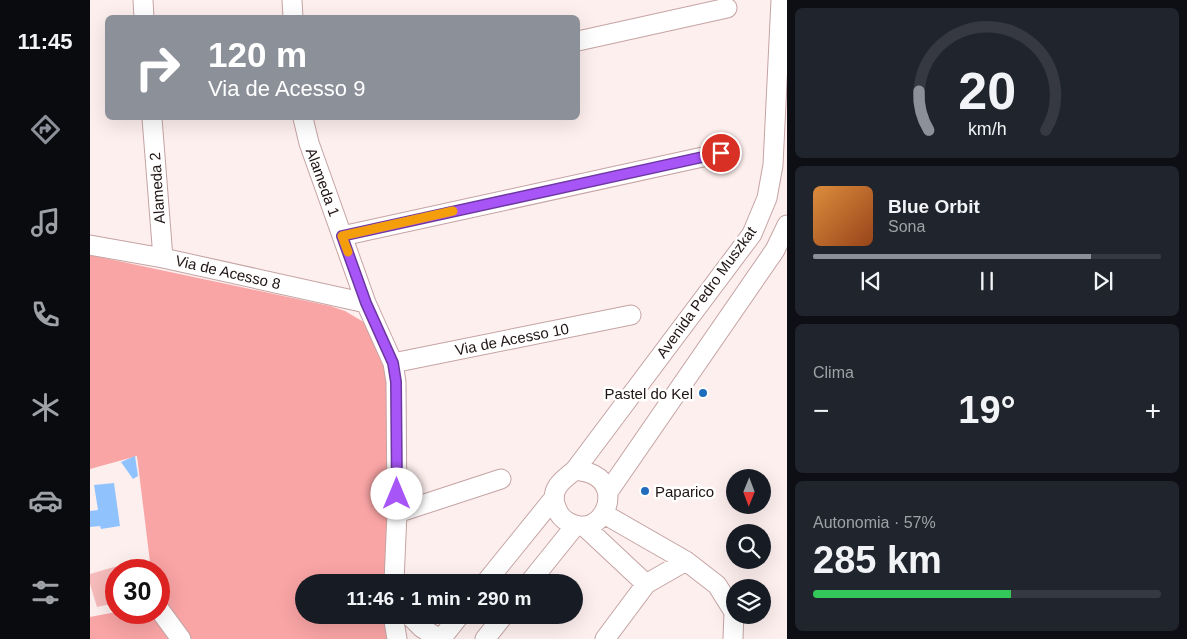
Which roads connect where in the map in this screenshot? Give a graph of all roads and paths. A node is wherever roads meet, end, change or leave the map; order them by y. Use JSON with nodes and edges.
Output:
{"nodes":[{"id":1,"x":143,"y":0,"type":"edge"},
{"id":2,"x":292,"y":0,"type":"edge"},
{"id":3,"x":781,"y":0,"type":"edge"},
{"id":4,"x":727,"y":8,"type":"dead end"},
{"id":5,"x":144,"y":15,"type":"edge"},
{"id":6,"x":293,"y":15,"type":"edge"},
{"id":7,"x":580,"y":41,"type":"edge"},
{"id":8,"x":152,"y":120,"type":"edge"},
{"id":9,"x":304,"y":120,"type":"edge"},
{"id":10,"x":721,"y":153,"type":"dead end"},
{"id":11,"x":787,"y":226,"type":"edge"},
{"id":12,"x":342,"y":236,"type":"junction"},
{"id":13,"x":90,"y":244,"type":"edge"},
{"id":14,"x":163,"y":258,"type":"junction"},
{"id":15,"x":366,"y":303,"type":"junction"},
{"id":16,"x":631,"y":314,"type":"dead end"},
{"id":17,"x":393,"y":363,"type":"junction"},
{"id":18,"x":575,"y":470,"type":"junction"},
{"id":19,"x":501,"y":479,"type":"dead end"},
{"id":20,"x":608,"y":492,"type":"junction"},
{"id":21,"x":554,"y":498,"type":"junction"},
{"id":22,"x":398,"y":513,"type":"junction"},
{"id":23,"x":604,"y":514,"type":"junction"},
{"id":24,"x":580,"y":526,"type":"junction"},
{"id":25,"x":686,"y":562,"type":"junction"},
{"id":26,"x":396,"y":574,"type":"edge"},
{"id":27,"x":492,"y":574,"type":"edge"},
{"id":28,"x":537,"y":574,"type":"edge"},
{"id":29,"x":646,"y":584,"type":"junction"},
{"id":30,"x":170,"y":624,"type":"edge"},
{"id":31,"x":394,"y":624,"type":"edge"},
{"id":32,"x":452,"y":624,"type":"edge"},
{"id":33,"x":497,"y":624,"type":"edge"},
{"id":34,"x":415,"y":627,"type":"edge"},
{"id":35,"x":181,"y":639,"type":"edge"},
{"id":36,"x":397,"y":639,"type":"edge"},
{"id":37,"x":440,"y":639,"type":"edge"},
{"id":38,"x":485,"y":639,"type":"edge"},
{"id":39,"x":605,"y":639,"type":"edge"},
{"id":40,"x":734,"y":639,"type":"edge"}],
"edges":[{"from":1,"to":5,"type":"street"},
{"from":2,"to":6,"type":"street"},
{"from":3,"to":18,"type":"street","name":"Avenida Pedro Muszkat"},
{"from":4,"to":7,"type":"street"},
{"from":8,"to":14,"type":"street","name":"Alameda 2"},
{"from":9,"to":12,"type":"street","name":"Alameda 1"},
{"from":10,"to":12,"type":"street"},
{"from":11,"to":20,"type":"street","name":"Avenida Pedro Muszkat"},
{"from":12,"to":15,"type":"street","name":"Alameda 1"},
{"from":13,"to":14,"type":"street","name":"Via de Acesso 8"},
{"from":14,"to":15,"type":"street","name":"Via de Acesso 8"},
{"from":15,"to":17,"type":"street","name":"Alameda 1"},
{"from":16,"to":17,"type":"street","name":"Via de Acesso 10"},
{"from":17,"to":22,"type":"street","name":"Alameda 1"},
{"from":18,"to":20,"type":"street"},
{"from":18,"to":21,"type":"street"},
{"from":19,"to":22,"type":"street"},
{"from":20,"to":23,"type":"street"},
{"from":21,"to":24,"type":"street"},
{"from":21,"to":27,"type":"street"},
{"from":22,"to":26,"type":"street","name":"Alameda 1"},
{"from":23,"to":24,"type":"street"},
{"from":23,"to":25,"type":"street"},
{"from":24,"to":28,"type":"street"},
{"from":24,"to":29,"type":"street"},
{"from":25,"to":29,"type":"street"},
{"from":25,"to":40,"type":"street"},
{"from":29,"to":39,"type":"street"},
{"from":30,"to":35,"type":"street"},
{"from":31,"to":36,"type":"street"},
{"from":32,"to":37,"type":"street"},
{"from":33,"to":38,"type":"street"},
{"from":34,"to":37,"type":"street"}]}
